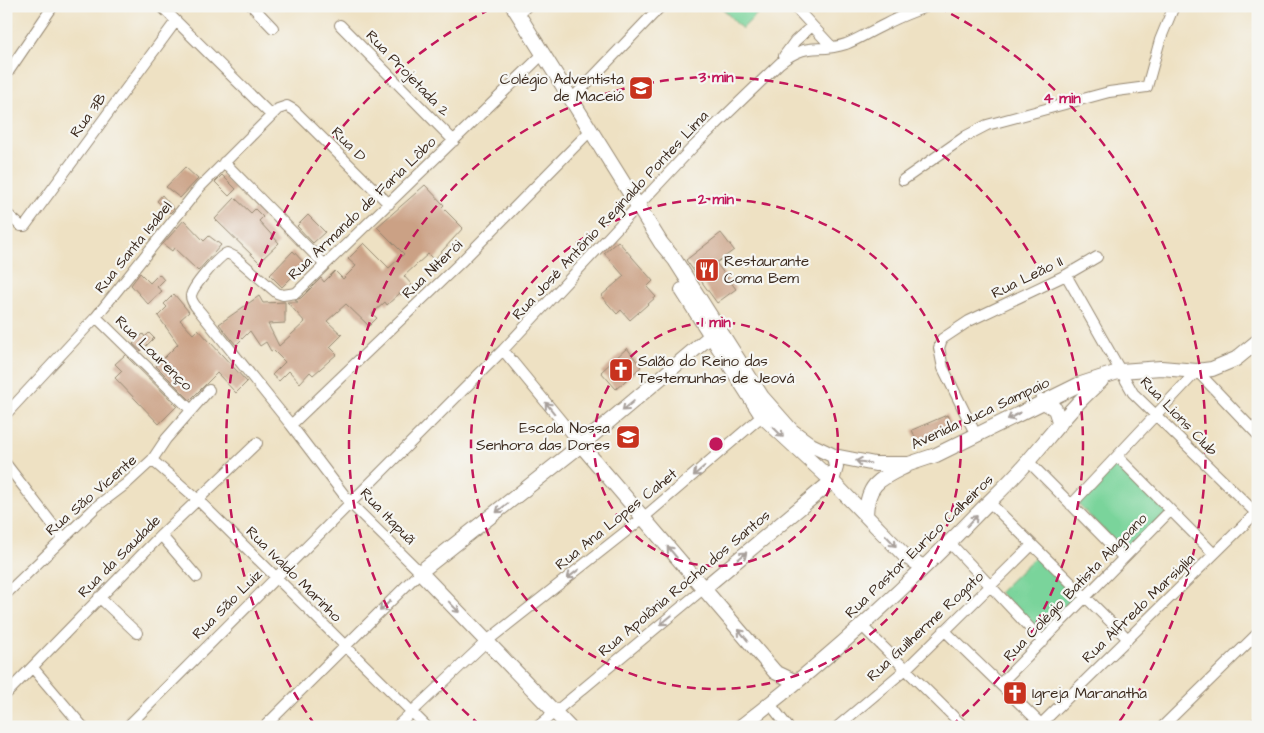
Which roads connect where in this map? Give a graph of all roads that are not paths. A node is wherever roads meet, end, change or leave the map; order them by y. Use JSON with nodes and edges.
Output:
{"nodes":[{"id":1,"x":53,"y":6,"type":"edge"},
{"id":2,"x":161,"y":6,"type":"edge"},
{"id":3,"x":252,"y":6,"type":"edge"},
{"id":4,"x":661,"y":6,"type":"edge"},
{"id":5,"x":794,"y":6,"type":"edge"},
{"id":6,"x":928,"y":6,"type":"edge"},
{"id":7,"x":1174,"y":6,"type":"edge"},
{"id":8,"x":520,"y":9,"type":"edge"},
{"id":9,"x":176,"y":21,"type":"junction"},
{"id":10,"x":340,"y":25,"type":"dead end"},
{"id":11,"x":812,"y":26,"type":"junction"},
{"id":12,"x":273,"y":28,"type":"dead end"},
{"id":13,"x":832,"y":47,"type":"junction"},
{"id":14,"x":542,"y":54,"type":"junction"},
{"id":15,"x":780,"y":63,"type":"junction"},
{"id":16,"x":6,"y":74,"type":"edge"},
{"id":17,"x":571,"y":100,"type":"junction"},
{"id":18,"x":287,"y":106,"type":"joint"},
{"id":19,"x":271,"y":115,"type":"junction"},
{"id":20,"x":590,"y":131,"type":"junction"},
{"id":21,"x":454,"y":141,"type":"junction"},
{"id":22,"x":224,"y":162,"type":"junction"},
{"id":23,"x":903,"y":180,"type":"dead end"},
{"id":24,"x":389,"y":204,"type":"junction"},
{"id":25,"x":638,"y":205,"type":"junction"},
{"id":26,"x":6,"y":213,"type":"edge"},
{"id":27,"x":1097,"y":256,"type":"dead end"},
{"id":28,"x":325,"y":265,"type":"junction"},
{"id":29,"x":1066,"y":276,"type":"junction"},
{"id":30,"x":201,"y":313,"type":"joint"},
{"id":31,"x":96,"y":317,"type":"junction"},
{"id":32,"x":714,"y":332,"type":"junction"},
{"id":33,"x":1258,"y":341,"type":"edge"},
{"id":34,"x":503,"y":350,"type":"junction"},
{"id":35,"x":1121,"y":371,"type":"junction"},
{"id":36,"x":1197,"y":371,"type":"junction"},
{"id":37,"x":1107,"y":375,"type":"junction"},
{"id":38,"x":209,"y":390,"type":"dead end"},
{"id":39,"x":1042,"y":401,"type":"junction"},
{"id":40,"x":191,"y":410,"type":"junction"},
{"id":41,"x":6,"y":414,"type":"edge"},
{"id":42,"x":762,"y":416,"type":"junction"},
{"id":43,"x":1156,"y":416,"type":"junction"},
{"id":44,"x":1060,"y":424,"type":"junction"},
{"id":45,"x":291,"y":425,"type":"junction"},
{"id":46,"x":1257,"y":434,"type":"edge"},
{"id":47,"x":976,"y":435,"type":"junction"},
{"id":48,"x":257,"y":443,"type":"dead end"},
{"id":49,"x":582,"y":445,"type":"junction"},
{"id":50,"x":834,"y":456,"type":"junction"},
{"id":51,"x":1117,"y":456,"type":"junction"},
{"id":52,"x":152,"y":460,"type":"junction"},
{"id":53,"x":1028,"y":461,"type":"junction"},
{"id":54,"x":6,"y":464,"type":"edge"},
{"id":55,"x":909,"y":464,"type":"junction"},
{"id":56,"x":832,"y":481,"type":"junction"},
{"id":57,"x":197,"y":499,"type":"junction"},
{"id":58,"x":989,"y":502,"type":"junction"},
{"id":59,"x":351,"y":504,"type":"junction"},
{"id":60,"x":1071,"y":504,"type":"junction"},
{"id":61,"x":1170,"y":511,"type":"junction"},
{"id":62,"x":1257,"y":512,"type":"edge"},
{"id":63,"x":866,"y":515,"type":"junction"},
{"id":64,"x":644,"y":518,"type":"junction"},
{"id":65,"x":161,"y":535,"type":"junction"},
{"id":66,"x":63,"y":538,"type":"junction"},
{"id":67,"x":950,"y":543,"type":"junction"},
{"id":68,"x":1032,"y":544,"type":"junction"},
{"id":69,"x":1214,"y":554,"type":"junction"},
{"id":70,"x":906,"y":558,"type":"junction"},
{"id":71,"x":1124,"y":558,"type":"junction"},
{"id":72,"x":924,"y":567,"type":"junction"},
{"id":73,"x":420,"y":572,"type":"junction"},
{"id":74,"x":276,"y":576,"type":"junction"},
{"id":75,"x":197,"y":577,"type":"dead end"},
{"id":76,"x":913,"y":578,"type":"junction"},
{"id":77,"x":990,"y":586,"type":"junction"},
{"id":78,"x":704,"y":589,"type":"junction"},
{"id":79,"x":6,"y":594,"type":"edge"},
{"id":80,"x":100,"y":597,"type":"junction"},
{"id":81,"x":1086,"y":598,"type":"junction"},
{"id":82,"x":862,"y":626,"type":"junction"},
{"id":83,"x":944,"y":630,"type":"junction"},
{"id":84,"x":137,"y":633,"type":"dead end"},
{"id":85,"x":1258,"y":633,"type":"edge"},
{"id":86,"x":1128,"y":639,"type":"junction"},
{"id":87,"x":487,"y":641,"type":"junction"},
{"id":88,"x":1043,"y":642,"type":"junction"},
{"id":89,"x":345,"y":645,"type":"junction"},
{"id":90,"x":33,"y":668,"type":"junction"},
{"id":91,"x":906,"y":669,"type":"junction"},
{"id":92,"x":774,"y":672,"type":"junction"},
{"id":93,"x":796,"y":682,"type":"junction"},
{"id":94,"x":1000,"y":684,"type":"junction"},
{"id":95,"x":6,"y":694,"type":"edge"},
{"id":96,"x":781,"y":695,"type":"junction"},
{"id":97,"x":770,"y":704,"type":"junction"},
{"id":98,"x":412,"y":711,"type":"junction"},
{"id":99,"x":554,"y":712,"type":"junction"},
{"id":100,"x":1258,"y":722,"type":"edge"},
{"id":101,"x":1039,"y":726,"type":"edge"},
{"id":102,"x":83,"y":727,"type":"edge"},
{"id":103,"x":127,"y":727,"type":"edge"},
{"id":104,"x":264,"y":727,"type":"edge"},
{"id":105,"x":396,"y":727,"type":"edge"},
{"id":106,"x":427,"y":727,"type":"edge"},
{"id":107,"x":537,"y":727,"type":"edge"},
{"id":108,"x":569,"y":727,"type":"edge"},
{"id":109,"x":740,"y":727,"type":"edge"},
{"id":110,"x":788,"y":727,"type":"edge"},
{"id":111,"x":837,"y":727,"type":"edge"},
{"id":112,"x":964,"y":727,"type":"edge"},
{"id":113,"x":1162,"y":727,"type":"edge"},
{"id":114,"x":1253,"y":727,"type":"edge"}],
"edges":[{"from":1,"to":16,"type":"street"},
{"from":2,"to":9,"type":"street"},
{"from":3,"to":12,"type":"street"},
{"from":4,"to":17,"type":"street"},
{"from":5,"to":11,"type":"street"},
{"from":6,"to":13,"type":"street","name":"Rua José Antônio Reginaldo Pontes Lima"},
{"from":7,"to":23,"type":"street"},
{"from":8,"to":14,"type":"main road","name":"Avenida Juca Sampaio"},
{"from":9,"to":19,"type":"street"},
{"from":9,"to":26,"type":"street","name":"Rua 3B"},
{"from":10,"to":21,"type":"street","name":"Rua Projetada 2"},
{"from":11,"to":13,"type":"street"},
{"from":11,"to":15,"type":"street"},
{"from":13,"to":15,"type":"street","name":"Rua José Antônio Reginaldo Pontes Lima"},
{"from":14,"to":17,"type":"main road","name":"Avenida Juca Sampaio"},
{"from":14,"to":21,"type":"street","name":"Rua Armando de Faria Lôbo"},
{"from":15,"to":25,"type":"street","name":"Rua José Antônio Reginaldo Pontes Lima"},
{"from":17,"to":20,"type":"main road","name":"Avenida Juca Sampaio"},
{"from":18,"to":19,"type":"street","name":"Rua Santa Isabel"},
{"from":18,"to":24,"type":"street","name":"Rua D"},
{"from":19,"to":22,"type":"street","name":"Rua Santa Isabel"},
{"from":20,"to":25,"type":"main road","name":"Avenida Juca Sampaio"},
{"from":20,"to":45,"type":"street","name":"Rua Niterói"},
{"from":21,"to":24,"type":"street","name":"Rua Armando de Faria Lôbo"},
{"from":22,"to":28,"type":"street"},
{"from":22,"to":31,"type":"street","name":"Rua Santa Isabel"},
{"from":24,"to":28,"type":"street","name":"Rua Armando de Faria Lôbo"},
{"from":25,"to":32,"type":"main road","name":"Avenida Juca Sampaio"},
{"from":25,"to":34,"type":"street","name":"Rua José Antônio Reginaldo Pontes Lima"},
{"from":27,"to":29,"type":"street","name":"Rua Leão II"},
{"from":28,"to":30,"type":"street","name":"Rua Armando de Faria Lôbo"},
{"from":29,"to":35,"type":"street","name":"Rua Lions Club"},
{"from":29,"to":47,"type":"street","name":"Rua Leão II"},
{"from":30,"to":45,"type":"street","name":"Rua Itapuã"},
{"from":31,"to":40,"type":"street","name":"Rua Lourenço"},
{"from":31,"to":41,"type":"street","name":"Rua Santa Isabel"},
{"from":32,"to":42,"type":"main road","name":"Avenida Juca Sampaio"},
{"from":32,"to":49,"type":"main road","one_way":true},
{"from":32,"to":50,"type":"main road","name":"Avenida Juca Sampaio"},
{"from":33,"to":36,"type":"main road","name":"Avenida Juca Sampaio"},
{"from":49,"to":34,"type":"street","one_way":true},
{"from":34,"to":59,"type":"street","name":"Rua José Antônio Reginaldo Pontes Lima"},
{"from":35,"to":36,"type":"main road","name":"Avenida Juca Sampaio"},
{"from":35,"to":37,"type":"main road","name":"Avenida Juca Sampaio"},
{"from":35,"to":43,"type":"street","name":"Rua Lions Club"},
{"from":36,"to":43,"type":"street"},
{"from":36,"to":46,"type":"street"},
{"from":37,"to":39,"type":"main road","name":"Avenida Juca Sampaio"},
{"from":37,"to":44,"type":"main road","name":"Rua Pastor Euríco Calheiros"},
{"from":38,"to":40,"type":"street","name":"Rua São Vicente"},
{"from":39,"to":44,"type":"main road"},
{"from":39,"to":47,"type":"main road","name":"Avenida Juca Sampaio","one_way":true},
{"from":40,"to":52,"type":"street","name":"Rua São Vicente"},
{"from":42,"to":56,"type":"main road","name":"Avenida Juca Sampaio","one_way":true},
{"from":42,"to":64,"type":"street","name":"Rua Ana Lopes Cahet","one_way":true},
{"from":43,"to":51,"type":"street"},
{"from":43,"to":62,"type":"street","name":"Rua Lions Club"},
{"from":44,"to":53,"type":"main road","name":"Rua Pastor Euríco Calheiros"},
{"from":45,"to":59,"type":"street","name":"Rua Itapuã"},
{"from":47,"to":55,"type":"main road","name":"Avenida Juca Sampaio"},
{"from":48,"to":57,"type":"street","name":"Rua da Saudade"},
{"from":49,"to":64,"type":"main road"},
{"from":49,"to":73,"type":"main road","one_way":true},
{"from":55,"to":50,"type":"main road","name":"Avenida Juca Sampaio","one_way":true},
{"from":50,"to":56,"type":"main road"},
{"from":51,"to":60,"type":"street"},
{"from":51,"to":61,"type":"street"},
{"from":52,"to":57,"type":"street","name":"Rua Ivaldo Marinho"},
{"from":52,"to":66,"type":"street","name":"Rua São Vicente"},
{"from":53,"to":58,"type":"main road","name":"Rua Pastor Euríco Calheiros"},
{"from":53,"to":60,"type":"street"},
{"from":54,"to":66,"type":"street"},
{"from":55,"to":63,"type":"main road"},
{"from":56,"to":63,"type":"main road","name":"Avenida Juca Sampaio"},
{"from":78,"to":56,"type":"main road","name":"Rua Apolônia Rocha dos Santos","one_way":true},
{"from":57,"to":65,"type":"street","name":"Rua da Saudade"},
{"from":57,"to":74,"type":"street","name":"Rua Ivaldo Marinho"},
{"from":67,"to":58,"type":"main road","name":"Rua Pastor Euríco Calheiros","one_way":true},
{"from":58,"to":68,"type":"street"},
{"from":59,"to":73,"type":"street","name":"Rua Itapuã"},
{"from":59,"to":74,"type":"street","name":"Rua São Luiz"},
{"from":60,"to":71,"type":"street"},
{"from":61,"to":69,"type":"street"},
{"from":61,"to":71,"type":"street","name":"Rua Colégio Batista Alagoano"},
{"from":62,"to":69,"type":"street","name":"Rua Alfredo Marsiglia"},
{"from":63,"to":70,"type":"main road","name":"Avenida Juca Sampaio","one_way":true},
{"from":78,"to":64,"type":"main road","one_way":true},
{"from":64,"to":87,"type":"street","name":"Rua Ana Lopes Cahet","one_way":true},
{"from":65,"to":75,"type":"street"},
{"from":65,"to":80,"type":"street","name":"Rua da Saudade"},
{"from":66,"to":79,"type":"street","name":"Rua São Vicente"},
{"from":67,"to":72,"type":"main road","name":"Rua Pastor Euríco Calheiros"},
{"from":67,"to":77,"type":"street"},
{"from":68,"to":77,"type":"street","name":"Rua Guilherme Rogato"},
{"from":68,"to":81,"type":"street"},
{"from":69,"to":86,"type":"street","name":"Rua Alfredo Marsiglia"},
{"from":70,"to":72,"type":"main road","name":"Avenida Juca Sampaio"},
{"from":70,"to":76,"type":"main road"},
{"from":71,"to":81,"type":"street","name":"Rua Colégio Batista Alagoano"},
{"from":72,"to":76,"type":"main road","name":"Rua Pastor Euríco Calheiros"},
{"from":73,"to":87,"type":"main road","name":"Rua Itapuã","one_way":true},
{"from":73,"to":89,"type":"street","one_way":true},
{"from":74,"to":89,"type":"street","name":"Rua Ivaldo Marinho"},
{"from":74,"to":103,"type":"street","name":"Rua São Luiz"},
{"from":76,"to":82,"type":"main road","name":"Rua Pastor Euríco Calheiros"},
{"from":77,"to":83,"type":"street","name":"Rua Guilherme Rogato"},
{"from":77,"to":88,"type":"street"},
{"from":92,"to":78,"type":"main road","one_way":true},
{"from":78,"to":99,"type":"street","name":"Rua Apolônia Rocha dos Santos","one_way":true},
{"from":80,"to":84,"type":"street"},
{"from":80,"to":90,"type":"street","name":"Rua da Saudade"},
{"from":81,"to":86,"type":"street"},
{"from":81,"to":88,"type":"street","name":"Rua Colégio Batista Alagoano"},
{"from":82,"to":91,"type":"street"},
{"from":82,"to":93,"type":"main road","name":"Rua Pastor Euríco Calheiros"},
{"from":83,"to":91,"type":"street","name":"Rua Guilherme Rogato"},
{"from":83,"to":94,"type":"street"},
{"from":85,"to":113,"type":"street"},
{"from":86,"to":101,"type":"street","name":"Rua Alfredo Marsiglia"},
{"from":87,"to":98,"type":"street"},
{"from":87,"to":99,"type":"main road","name":"Rua Itapuã"},
{"from":88,"to":94,"type":"street","name":"Rua Colégio Batista Alagoano"},
{"from":89,"to":98,"type":"street","name":"Rua Ivaldo Marinho"},
{"from":89,"to":104,"type":"street"},
{"from":90,"to":95,"type":"street","name":"Rua da Saudade"},
{"from":90,"to":102,"type":"street"},
{"from":91,"to":111,"type":"street","name":"Rua Guilherme Rogato"},
{"from":91,"to":112,"type":"street"},
{"from":92,"to":93,"type":"main road"},
{"from":92,"to":96,"type":"main road"},
{"from":93,"to":96,"type":"main road","name":"Rua Pastor Euríco Calheiros"},
{"from":94,"to":101,"type":"street"},
{"from":96,"to":97,"type":"main road","name":"Rua Pastor Euríco Calheiros"},
{"from":97,"to":109,"type":"main road","name":"Rua Pastor Euríco Calheiros"},
{"from":97,"to":110,"type":"street"},
{"from":98,"to":105,"type":"street"},
{"from":98,"to":106,"type":"street","name":"Rua Ivaldo Marinho"},
{"from":99,"to":107,"type":"street","name":"Rua Apolônia Rocha dos Santos"},
{"from":99,"to":108,"type":"main road","name":"Rua Itapuã"},
{"from":100,"to":114,"type":"street"}]}
